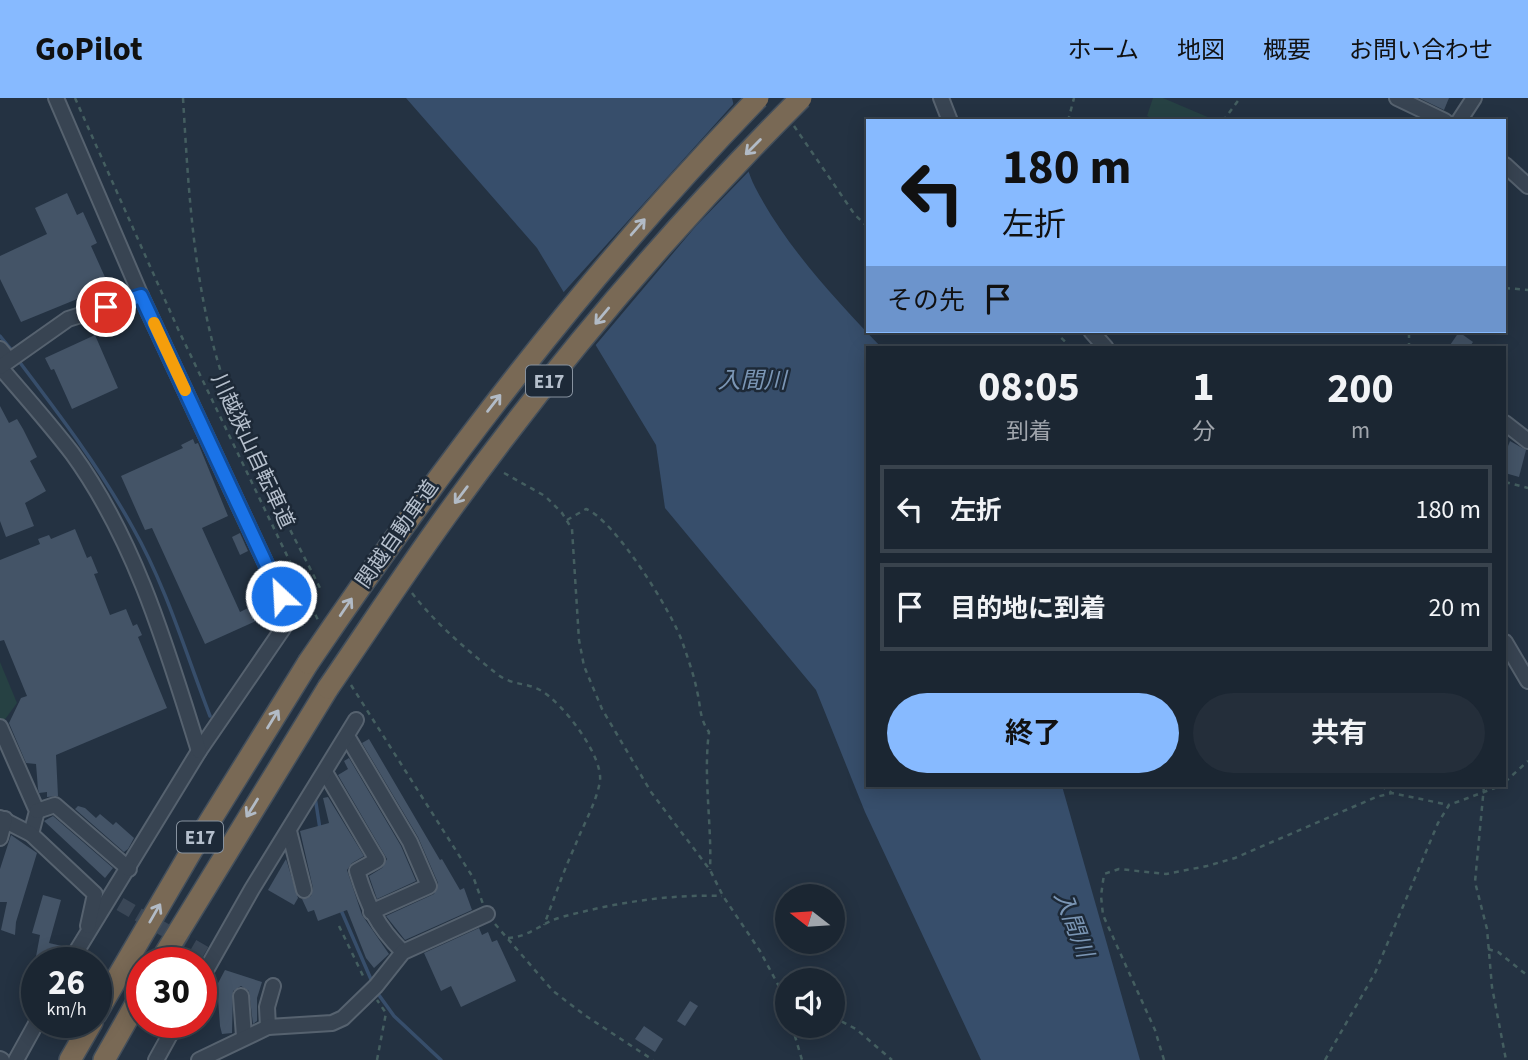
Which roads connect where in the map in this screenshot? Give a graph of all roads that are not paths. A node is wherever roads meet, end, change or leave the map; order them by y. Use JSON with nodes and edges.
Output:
{"nodes":[{"id":1,"x":57,"y":98,"type":"edge"},
{"id":2,"x":758,"y":98,"type":"edge"},
{"id":3,"x":801,"y":98,"type":"edge"},
{"id":4,"x":941,"y":98,"type":"edge"},
{"id":5,"x":1397,"y":98,"type":"edge"},
{"id":6,"x":1474,"y":98,"type":"edge"},
{"id":7,"x":949,"y":119,"type":"edge"},
{"id":8,"x":1441,"y":119,"type":"edge"},
{"id":9,"x":1460,"y":119,"type":"edge"},
{"id":10,"x":1506,"y":166,"type":"edge"},
{"id":11,"x":1528,"y":186,"type":"edge"},
{"id":12,"x":141,"y":296,"type":"junction"},
{"id":13,"x":6,"y":359,"type":"edge"},
{"id":14,"x":1506,"y":424,"type":"edge"},
{"id":15,"x":1528,"y":441,"type":"edge"},
{"id":16,"x":1506,"y":644,"type":"edge"},
{"id":17,"x":1528,"y":681,"type":"edge"},
{"id":18,"x":356,"y":720,"type":"dead end"},
{"id":19,"x":0,"y":727,"type":"edge"},
{"id":20,"x":347,"y":737,"type":"junction"},
{"id":21,"x":199,"y":751,"type":"junction"},
{"id":22,"x":325,"y":772,"type":"junction"},
{"id":23,"x":37,"y":811,"type":"junction"},
{"id":24,"x":2,"y":819,"type":"edge"},
{"id":25,"x":289,"y":831,"type":"junction"},
{"id":26,"x":31,"y":834,"type":"junction"},
{"id":27,"x":0,"y":838,"type":"edge"},
{"id":28,"x":129,"y":869,"type":"junction"},
{"id":29,"x":304,"y":890,"type":"dead end"},
{"id":30,"x":371,"y":912,"type":"junction"},
{"id":31,"x":487,"y":914,"type":"road end"},
{"id":32,"x":88,"y":932,"type":"junction"},
{"id":33,"x":79,"y":947,"type":"edge"},
{"id":34,"x":169,"y":947,"type":"edge"},
{"id":35,"x":215,"y":947,"type":"edge"},
{"id":36,"x":403,"y":952,"type":"junction"},
{"id":37,"x":272,"y":986,"type":"dead end"},
{"id":38,"x":112,"y":987,"type":"edge"},
{"id":39,"x":241,"y":996,"type":"dead end"},
{"id":40,"x":126,"y":1021,"type":"edge"},
{"id":41,"x":268,"y":1027,"type":"junction"},
{"id":42,"x":244,"y":1036,"type":"junction"},
{"id":43,"x":28,"y":1038,"type":"edge"},
{"id":44,"x":83,"y":1038,"type":"edge"},
{"id":45,"x":168,"y":1038,"type":"edge"},
{"id":46,"x":16,"y":1060,"type":"edge"},
{"id":47,"x":70,"y":1060,"type":"edge"},
{"id":48,"x":104,"y":1060,"type":"edge"},
{"id":49,"x":156,"y":1060,"type":"edge"},
{"id":50,"x":199,"y":1060,"type":"edge"}],
"edges":[{"from":1,"to":12,"type":"street"},
{"from":38,"to":2,"type":"highway","name":"関越自動車道","number":"E17","one_way":true,"bridge":true},
{"from":3,"to":34,"type":"highway","name":"関越自動車道","number":"E17","one_way":true,"bridge":true},
{"from":4,"to":7,"type":"street"},
{"from":5,"to":8,"type":"street"},
{"from":6,"to":9,"type":"street"},
{"from":10,"to":11,"type":"street"},
{"from":12,"to":13,"type":"street"},
{"from":12,"to":21,"type":"street"},
{"from":13,"to":21,"type":"street"},
{"from":14,"to":15,"type":"street"},
{"from":16,"to":17,"type":"street"},
{"from":18,"to":20,"type":"street"},
{"from":19,"to":23,"type":"street"},
{"from":20,"to":22,"type":"street"},
{"from":20,"to":30,"type":"street"},
{"from":21,"to":28,"type":"street"},
{"from":22,"to":25,"type":"street"},
{"from":22,"to":30,"type":"street"},
{"from":23,"to":26,"type":"street"},
{"from":23,"to":28,"type":"street"},
{"from":24,"to":26,"type":"street"},
{"from":24,"to":27,"type":"street"},
{"from":25,"to":29,"type":"street"},
{"from":25,"to":35,"type":"street"},
{"from":26,"to":32,"type":"street"},
{"from":28,"to":32,"type":"street"},
{"from":30,"to":36,"type":"street"},
{"from":31,"to":36,"type":"street"},
{"from":32,"to":33,"type":"street"},
{"from":36,"to":41,"type":"street"},
{"from":37,"to":41,"type":"street"},
{"from":39,"to":42,"type":"street"},
{"from":40,"to":48,"type":"highway"},
{"from":41,"to":42,"type":"street"},
{"from":42,"to":50,"type":"street"},
{"from":43,"to":46,"type":"street"},
{"from":44,"to":47,"type":"highway"},
{"from":45,"to":49,"type":"street"}]}
